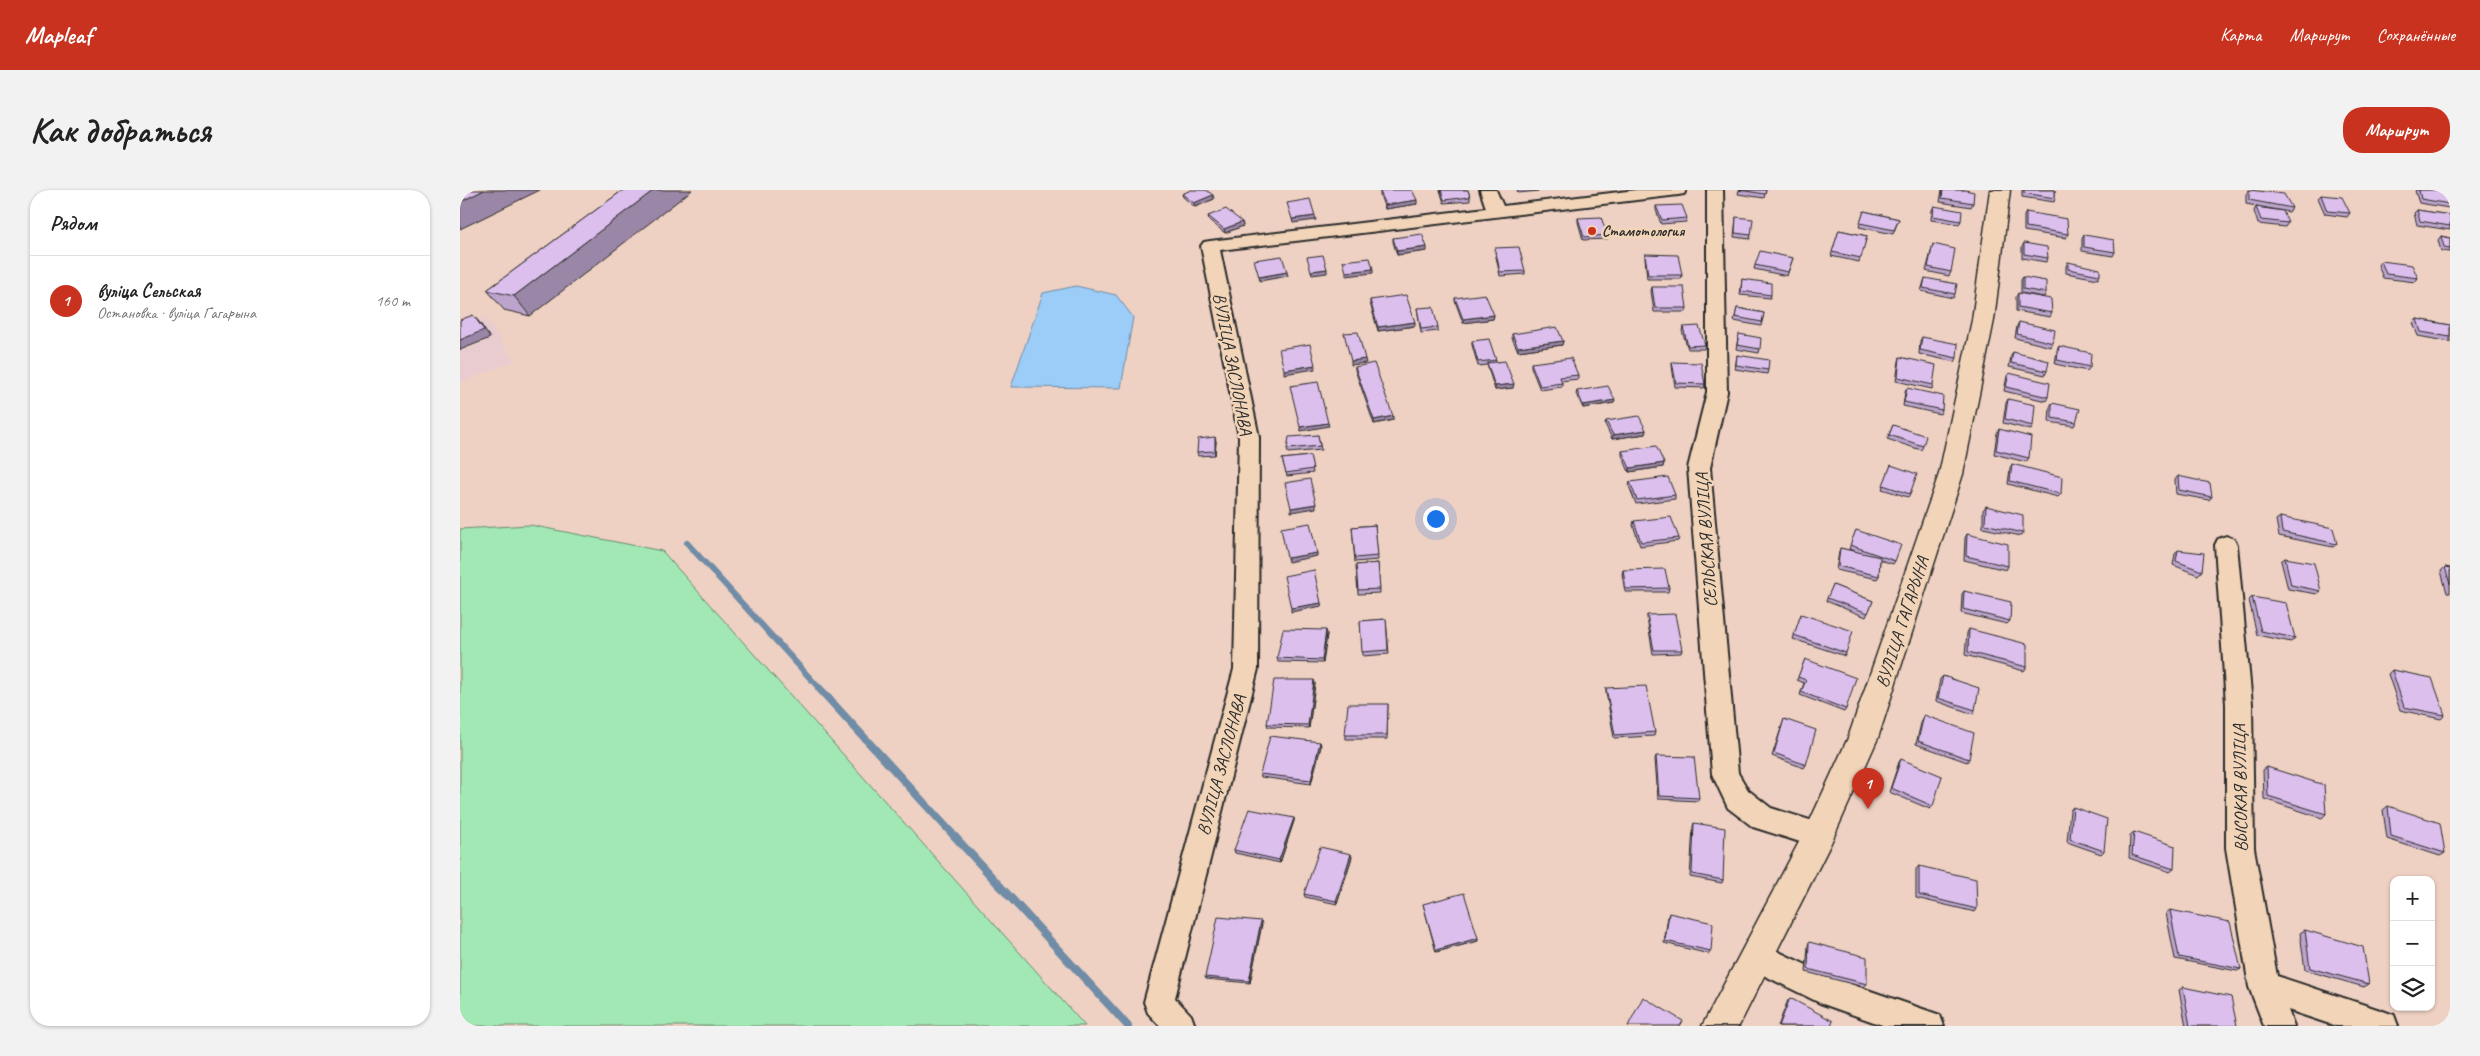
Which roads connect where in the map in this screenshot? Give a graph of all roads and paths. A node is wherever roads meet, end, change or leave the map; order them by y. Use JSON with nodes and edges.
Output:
{"nodes":[{"id":1,"x":1488,"y":190,"type":"edge"},
{"id":2,"x":1678,"y":190,"type":"edge"},
{"id":3,"x":1715,"y":190,"type":"edge"},
{"id":4,"x":2000,"y":190,"type":"edge"},
{"id":5,"x":1496,"y":211,"type":"junction"},
{"id":6,"x":2226,"y":545,"type":"dead end"},
{"id":7,"x":1819,"y":835,"type":"junction"},
{"id":8,"x":1758,"y":956,"type":"junction"},
{"id":9,"x":2264,"y":988,"type":"junction"},
{"id":10,"x":1180,"y":1026,"type":"edge"},
{"id":11,"x":1720,"y":1026,"type":"edge"},
{"id":12,"x":1929,"y":1026,"type":"edge"},
{"id":13,"x":2279,"y":1026,"type":"edge"},
{"id":14,"x":2383,"y":1026,"type":"edge"}],
"edges":[{"from":1,"to":5,"type":"street"},
{"from":2,"to":5,"type":"street","name":"ВУЛІЦА ЗАСЛОНАВА"},
{"from":3,"to":7,"type":"street","name":"СЕЛЬСКАЯ ВУЛІЦА"},
{"from":4,"to":7,"type":"street","name":"ВУЛІЦА ГАГАРЫНА"},
{"from":5,"to":10,"type":"street","name":"ВУЛІЦА ЗАСЛОНАВА"},
{"from":6,"to":9,"type":"street","name":"ВЫСОКАЯ ВУЛІЦА"},
{"from":7,"to":8,"type":"street","name":"ВУЛІЦА ГАГАРЫНА"},
{"from":8,"to":11,"type":"street","name":"ВУЛІЦА ГАГАРЫНА"},
{"from":8,"to":12,"type":"street"},
{"from":9,"to":13,"type":"street","name":"ВЫСОКАЯ ВУЛІЦА"},
{"from":9,"to":14,"type":"street"}]}
